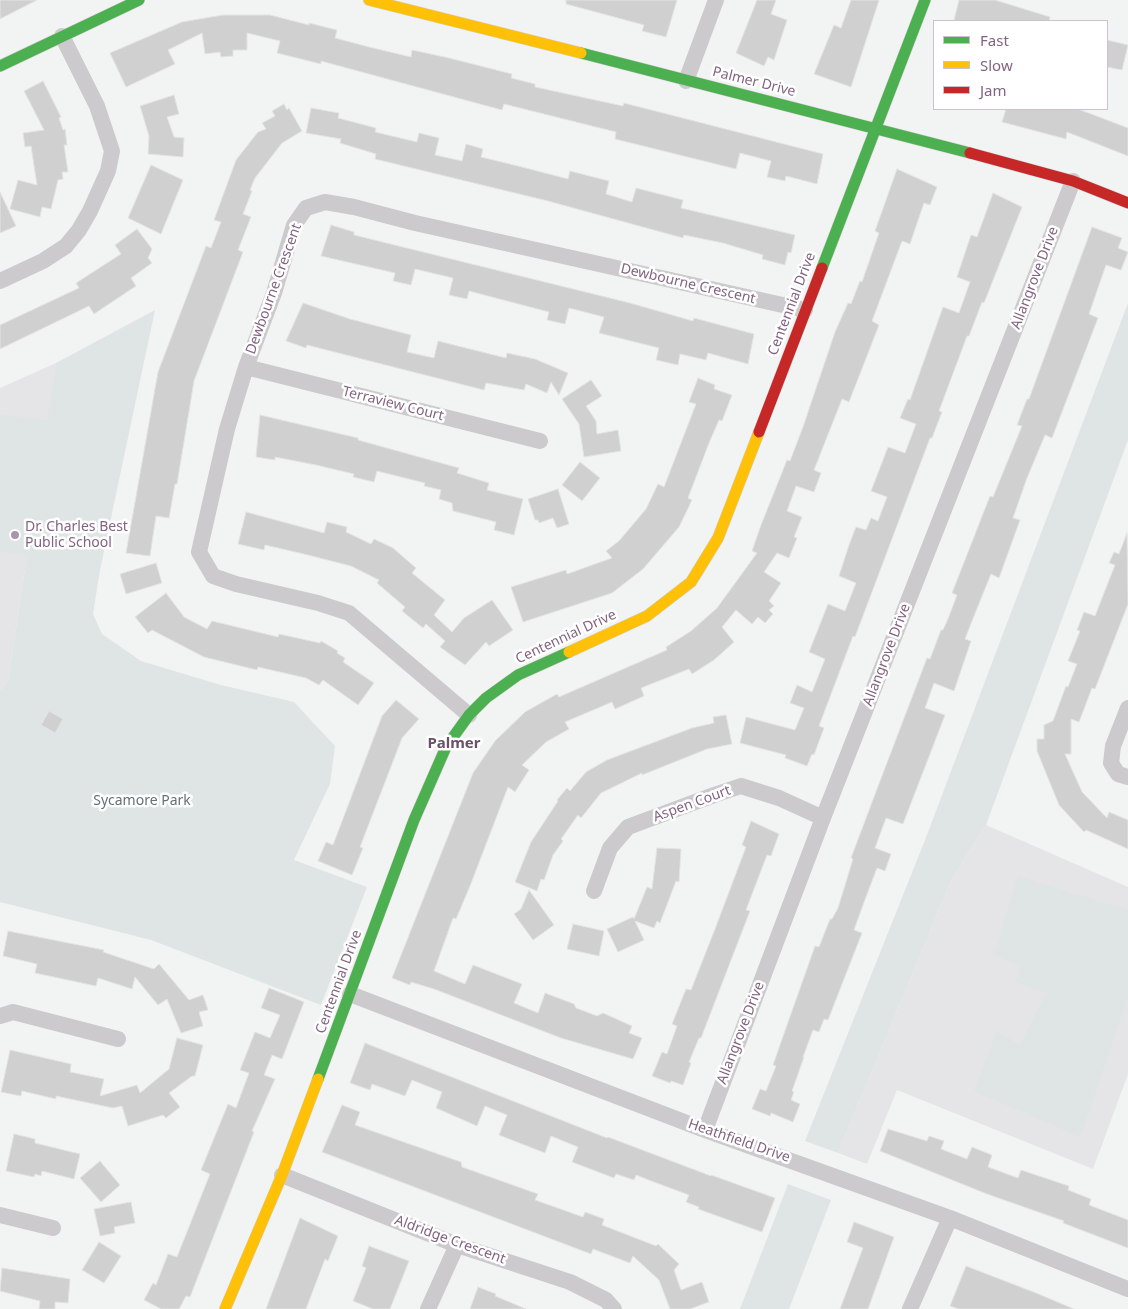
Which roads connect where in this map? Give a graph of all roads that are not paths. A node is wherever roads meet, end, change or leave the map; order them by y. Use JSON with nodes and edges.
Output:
{"nodes":[{"id":1,"x":139,"y":0,"type":"edge"},
{"id":2,"x":369,"y":0,"type":"edge"},
{"id":3,"x":716,"y":0,"type":"edge"},
{"id":4,"x":924,"y":0,"type":"edge"},
{"id":5,"x":62,"y":36,"type":"junction"},
{"id":6,"x":0,"y":66,"type":"edge"},
{"id":7,"x":686,"y":81,"type":"junction"},
{"id":8,"x":875,"y":127,"type":"junction"},
{"id":9,"x":1073,"y":181,"type":"junction"},
{"id":10,"x":1128,"y":203,"type":"edge"},
{"id":11,"x":0,"y":281,"type":"edge"},
{"id":12,"x":805,"y":310,"type":"junction"},
{"id":13,"x":246,"y":366,"type":"junction"},
{"id":14,"x":540,"y":441,"type":"dead end"},
{"id":15,"x":1128,"y":708,"type":"edge"},
{"id":16,"x":469,"y":715,"type":"junction"},
{"id":17,"x":1128,"y":777,"type":"edge"},
{"id":18,"x":823,"y":818,"type":"junction"},
{"id":19,"x":594,"y":891,"type":"dead end"},
{"id":20,"x":350,"y":994,"type":"junction"},
{"id":21,"x":0,"y":1016,"type":"edge"},
{"id":22,"x":118,"y":1039,"type":"dead end"},
{"id":23,"x":705,"y":1130,"type":"junction"},
{"id":24,"x":282,"y":1175,"type":"junction"},
{"id":25,"x":0,"y":1215,"type":"edge"},
{"id":26,"x":950,"y":1218,"type":"junction"},
{"id":27,"x":53,"y":1228,"type":"dead end"},
{"id":28,"x":457,"y":1245,"type":"junction"},
{"id":29,"x":1128,"y":1288,"type":"edge"},
{"id":30,"x":225,"y":1309,"type":"edge"},
{"id":31,"x":428,"y":1309,"type":"edge"},
{"id":32,"x":614,"y":1309,"type":"edge"},
{"id":33,"x":910,"y":1309,"type":"edge"}],
"edges":[{"from":1,"to":5,"type":"street"},
{"from":2,"to":7,"type":"street","name":"Palmer Drive"},
{"from":3,"to":7,"type":"street"},
{"from":4,"to":8,"type":"street","name":"Centennial Drive"},
{"from":5,"to":6,"type":"street"},
{"from":5,"to":11,"type":"street"},
{"from":7,"to":8,"type":"street","name":"Palmer Drive"},
{"from":8,"to":9,"type":"street","name":"Palmer Drive"},
{"from":8,"to":12,"type":"street","name":"Centennial Drive"},
{"from":9,"to":10,"type":"street","name":"Palmer Drive"},
{"from":9,"to":18,"type":"street","name":"Allangrove Drive"},
{"from":12,"to":13,"type":"street","name":"Dewbourne Crescent"},
{"from":12,"to":16,"type":"street","name":"Centennial Drive"},
{"from":13,"to":14,"type":"street","name":"Terraview Court"},
{"from":13,"to":16,"type":"street","name":"Dewbourne Crescent"},
{"from":15,"to":17,"type":"street"},
{"from":16,"to":20,"type":"street","name":"Centennial Drive"},
{"from":18,"to":19,"type":"street","name":"Aspen Court"},
{"from":18,"to":23,"type":"street","name":"Allangrove Drive"},
{"from":20,"to":23,"type":"street","name":"Heathfield Drive"},
{"from":20,"to":24,"type":"street","name":"Centennial Drive"},
{"from":21,"to":22,"type":"street"},
{"from":23,"to":26,"type":"street","name":"Heathfield Drive"},
{"from":24,"to":28,"type":"street","name":"Aldridge Crescent"},
{"from":24,"to":30,"type":"street","name":"Centennial Drive"},
{"from":25,"to":27,"type":"street"},
{"from":26,"to":29,"type":"street","name":"Heathfield Drive"},
{"from":26,"to":33,"type":"street"},
{"from":28,"to":31,"type":"street"},
{"from":28,"to":32,"type":"street","name":"Aldridge Crescent"}]}
